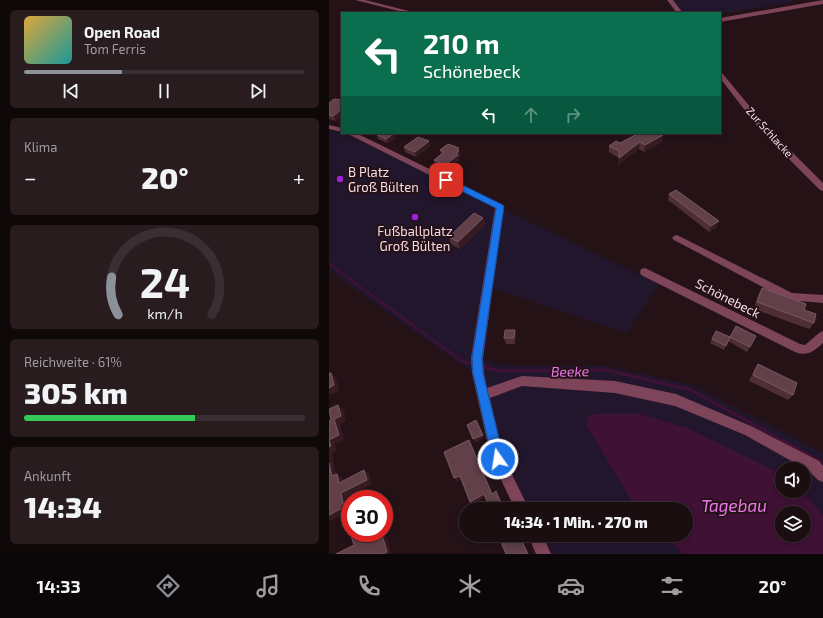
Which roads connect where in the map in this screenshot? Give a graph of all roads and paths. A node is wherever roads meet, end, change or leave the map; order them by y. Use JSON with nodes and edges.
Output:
{"nodes":[{"id":1,"x":359,"y":0,"type":"edge"},
{"id":2,"x":670,"y":0,"type":"edge"},
{"id":3,"x":795,"y":0,"type":"edge"},
{"id":4,"x":823,"y":2,"type":"edge"},
{"id":5,"x":803,"y":5,"type":"junction"},
{"id":6,"x":410,"y":12,"type":"edge"},
{"id":7,"x":679,"y":12,"type":"edge"},
{"id":8,"x":721,"y":20,"type":"edge"},
{"id":9,"x":721,"y":75,"type":"edge"},
{"id":10,"x":329,"y":127,"type":"edge"},
{"id":11,"x":341,"y":130,"type":"edge"},
{"id":12,"x":352,"y":134,"type":"edge"},
{"id":13,"x":823,"y":188,"type":"edge"},
{"id":14,"x":677,"y":238,"type":"dead end"},
{"id":15,"x":645,"y":272,"type":"dead end"},
{"id":16,"x":823,"y":299,"type":"edge"},
{"id":17,"x":823,"y":336,"type":"edge"},
{"id":18,"x":483,"y":395,"type":"junction"},
{"id":19,"x":823,"y":476,"type":"edge"},
{"id":20,"x":519,"y":502,"type":"edge"},
{"id":21,"x":538,"y":542,"type":"edge"},
{"id":22,"x":544,"y":554,"type":"edge"}],
"edges":[{"from":1,"to":6,"type":"street"},
{"from":2,"to":7,"type":"street"},
{"from":3,"to":5,"type":"street"},
{"from":4,"to":5,"type":"street"},
{"from":5,"to":8,"type":"street"},
{"from":9,"to":13,"type":"street","name":"Zur Schlacke"},
{"from":10,"to":11,"type":"street"},
{"from":12,"to":18,"type":"street"},
{"from":14,"to":16,"type":"street"},
{"from":15,"to":17,"type":"street","name":"Schönebeck"},
{"from":18,"to":19,"type":"street"},
{"from":18,"to":20,"type":"street"},
{"from":21,"to":22,"type":"street"}]}
